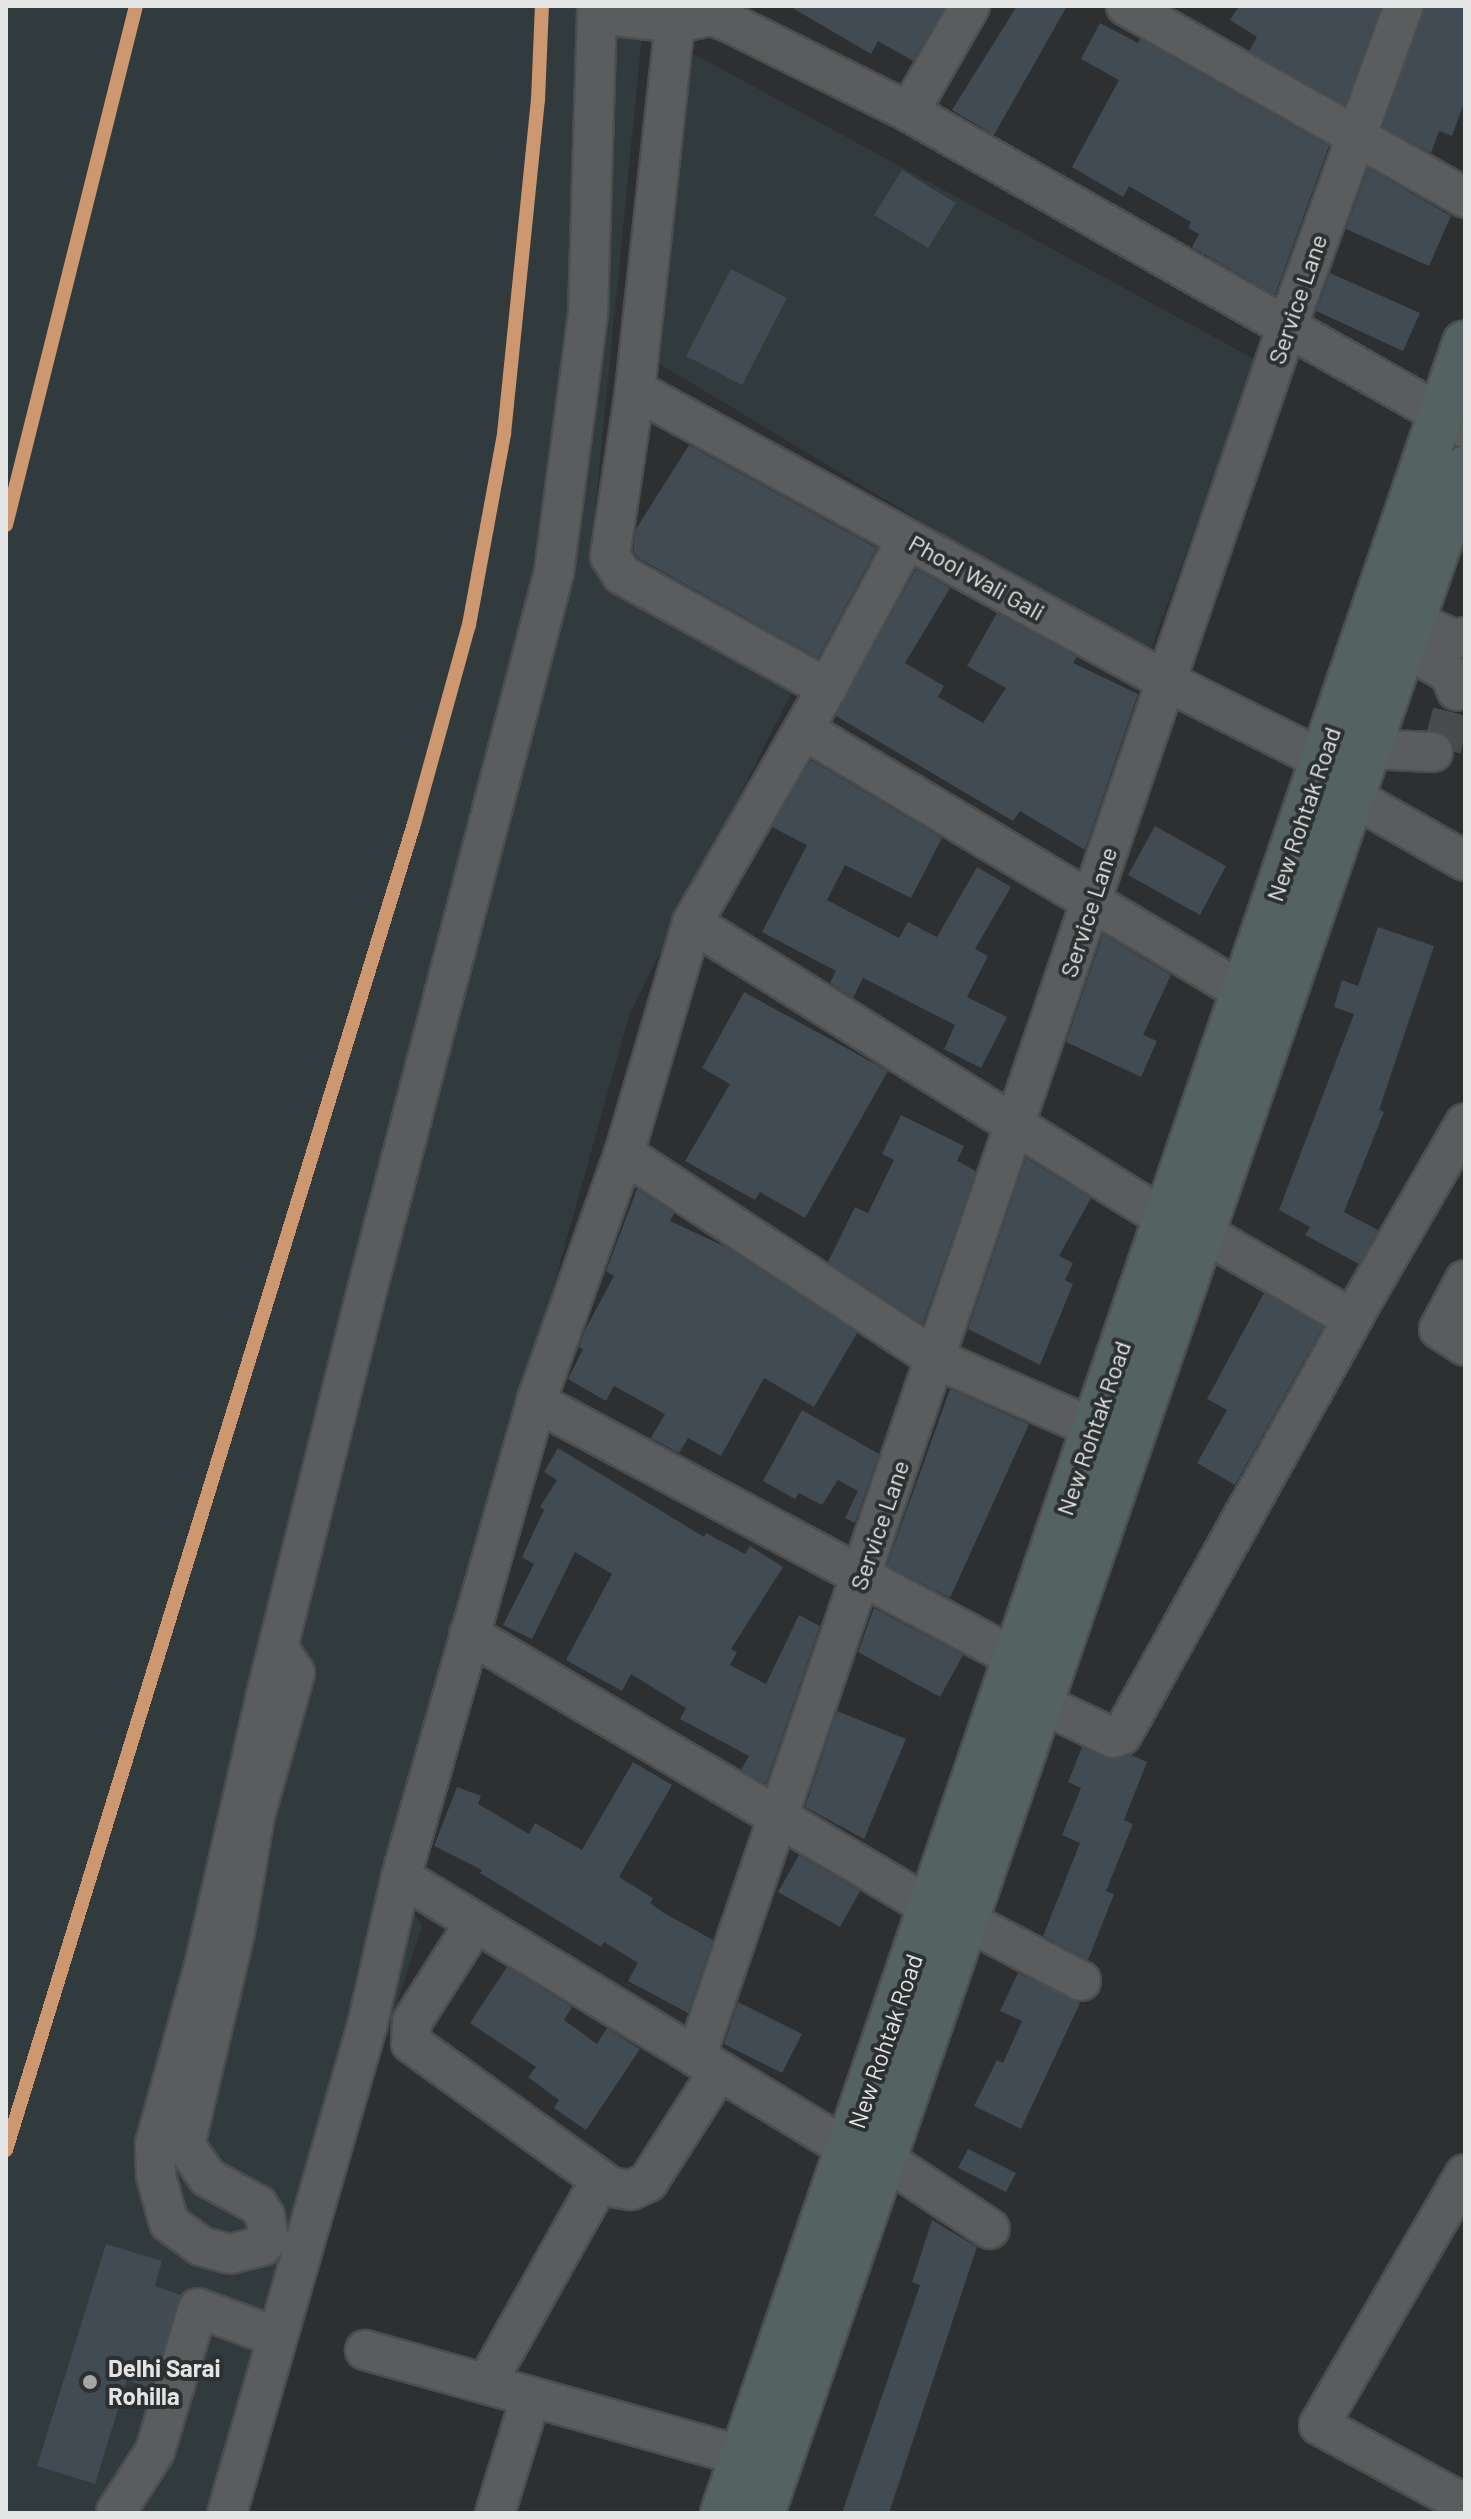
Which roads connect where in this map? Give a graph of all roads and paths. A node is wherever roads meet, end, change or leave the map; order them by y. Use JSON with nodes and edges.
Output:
{"nodes":[{"id":1,"x":970,"y":6,"type":"edge"},
{"id":2,"x":1126,"y":6,"type":"edge"},
{"id":3,"x":1404,"y":6,"type":"edge"},
{"id":4,"x":597,"y":10,"type":"edge"},
{"id":5,"x":676,"y":14,"type":"edge"},
{"id":6,"x":909,"y":112,"type":"junction"},
{"id":7,"x":1354,"y":136,"type":"junction"},
{"id":8,"x":1465,"y":198,"type":"edge"},
{"id":9,"x":1287,"y":327,"type":"junction"},
{"id":10,"x":1465,"y":343,"type":"edge"},
{"id":11,"x":635,"y":390,"type":"junction"},
{"id":12,"x":1453,"y":421,"type":"edge"},
{"id":13,"x":1465,"y":468,"type":"edge"},
{"id":14,"x":907,"y":539,"type":"junction"},
{"id":15,"x":1407,"y":632,"type":"junction"},
{"id":16,"x":1465,"y":637,"type":"edge"},
{"id":17,"x":1166,"y":681,"type":"junction"},
{"id":18,"x":827,"y":688,"type":"junction"},
{"id":19,"x":1457,"y":691,"type":"dead end"},
{"id":20,"x":804,"y":730,"type":"junction"},
{"id":21,"x":1367,"y":749,"type":"junction"},
{"id":22,"x":1433,"y":752,"type":"dead end"},
{"id":23,"x":1321,"y":759,"type":"junction"},
{"id":24,"x":1351,"y":796,"type":"junction"},
{"id":25,"x":1465,"y":861,"type":"edge"},
{"id":26,"x":1091,"y":901,"type":"junction"},
{"id":27,"x":692,"y":923,"type":"junction"},
{"id":28,"x":1243,"y":992,"type":"junction"},
{"id":29,"x":1465,"y":1123,"type":"edge"},
{"id":30,"x":1017,"y":1127,"type":"junction"},
{"id":31,"x":624,"y":1154,"type":"junction"},
{"id":32,"x":1183,"y":1225,"type":"junction"},
{"id":33,"x":1465,"y":1280,"type":"edge"},
{"id":34,"x":1354,"y":1316,"type":"junction"},
{"id":35,"x":1465,"y":1346,"type":"edge"},
{"id":36,"x":936,"y":1359,"type":"junction"},
{"id":37,"x":536,"y":1402,"type":"junction"},
{"id":38,"x":1093,"y":1428,"type":"junction"},
{"id":39,"x":861,"y":1577,"type":"junction"},
{"id":40,"x":469,"y":1634,"type":"junction"},
{"id":41,"x":278,"y":1647,"type":"junction"},
{"id":42,"x":1015,"y":1658,"type":"junction"},
{"id":43,"x":1039,"y":1702,"type":"junction"},
{"id":44,"x":778,"y":1820,"type":"junction"},
{"id":45,"x":401,"y":1877,"type":"junction"},
{"id":46,"x":948,"y":1914,"type":"junction"},
{"id":47,"x":475,"y":1923,"type":"junction"},
{"id":48,"x":1081,"y":1981,"type":"dead end"},
{"id":49,"x":707,"y":2064,"type":"junction"},
{"id":50,"x":866,"y":2153,"type":"junction"},
{"id":51,"x":1465,"y":2174,"type":"edge"},
{"id":52,"x":590,"y":2199,"type":"dead end"},
{"id":53,"x":990,"y":2229,"type":"dead end"},
{"id":54,"x":276,"y":2337,"type":"junction"},
{"id":55,"x":365,"y":2350,"type":"dead end"},
{"id":56,"x":486,"y":2384,"type":"junction"},
{"id":57,"x":531,"y":2397,"type":"junction"},
{"id":58,"x":742,"y":2456,"type":"junction"},
{"id":59,"x":1465,"y":2504,"type":"edge"},
{"id":60,"x":116,"y":2512,"type":"edge"},
{"id":61,"x":227,"y":2513,"type":"edge"},
{"id":62,"x":495,"y":2513,"type":"edge"},
{"id":63,"x":723,"y":2513,"type":"edge"},
{"id":64,"x":762,"y":2513,"type":"edge"}],
"edges":[{"from":1,"to":6,"type":"street"},
{"from":2,"to":7,"type":"street"},
{"from":3,"to":7,"type":"street","name":"Service Lane"},
{"from":4,"to":5,"type":"street"},
{"from":4,"to":41,"type":"street"},
{"from":5,"to":6,"type":"street"},
{"from":5,"to":11,"type":"street"},
{"from":6,"to":9,"type":"street"},
{"from":7,"to":8,"type":"street"},
{"from":7,"to":9,"type":"street","name":"Service Lane"},
{"from":9,"to":12,"type":"street"},
{"from":9,"to":17,"type":"street","name":"Service Lane"},
{"from":10,"to":12,"type":"main road","name":"New Rohtak Road"},
{"from":11,"to":14,"type":"street","name":"Phool Wali Gali"},
{"from":11,"to":18,"type":"street"},
{"from":12,"to":23,"type":"main road","name":"New Rohtak Road"},
{"from":13,"to":15,"type":"main road","name":"New Rohtak Road"},
{"from":14,"to":17,"type":"street","name":"Phool Wali Gali"},
{"from":14,"to":18,"type":"street"},
{"from":15,"to":16,"type":"street"},
{"from":15,"to":19,"type":"street"},
{"from":15,"to":21,"type":"main road","name":"New Rohtak Road"},
{"from":17,"to":23,"type":"street","name":"Phool Wali Gali"},
{"from":17,"to":26,"type":"street","name":"Service Lane"},
{"from":18,"to":20,"type":"street"},
{"from":20,"to":26,"type":"street"},
{"from":20,"to":27,"type":"street"},
{"from":21,"to":22,"type":"street"},
{"from":21,"to":24,"type":"main road","name":"New Rohtak Road"},
{"from":23,"to":28,"type":"main road","name":"New Rohtak Road"},
{"from":24,"to":25,"type":"street"},
{"from":24,"to":32,"type":"main road","name":"New Rohtak Road"},
{"from":26,"to":28,"type":"street"},
{"from":26,"to":30,"type":"street","name":"Service Lane"},
{"from":27,"to":30,"type":"street"},
{"from":27,"to":31,"type":"street"},
{"from":28,"to":32,"type":"main road","name":"New Rohtak Road"},
{"from":29,"to":34,"type":"street"},
{"from":30,"to":32,"type":"street"},
{"from":30,"to":36,"type":"street","name":"Service Lane"},
{"from":31,"to":36,"type":"street"},
{"from":31,"to":37,"type":"street"},
{"from":32,"to":34,"type":"street"},
{"from":32,"to":38,"type":"main road","name":"New Rohtak Road"},
{"from":32,"to":43,"type":"main road","name":"New Rohtak Road"},
{"from":33,"to":35,"type":"street"},
{"from":34,"to":43,"type":"street"},
{"from":36,"to":38,"type":"street"},
{"from":36,"to":39,"type":"street","name":"Service Lane"},
{"from":37,"to":39,"type":"street"},
{"from":37,"to":40,"type":"street"},
{"from":38,"to":42,"type":"main road","name":"New Rohtak Road"},
{"from":39,"to":42,"type":"street"},
{"from":39,"to":44,"type":"street","name":"Service Lane"},
{"from":40,"to":44,"type":"street"},
{"from":40,"to":45,"type":"street"},
{"from":41,"to":41,"type":"street"},
{"from":42,"to":46,"type":"main road","name":"New Rohtak Road"},
{"from":43,"to":46,"type":"main road","name":"New Rohtak Road"},
{"from":44,"to":46,"type":"street"},
{"from":44,"to":49,"type":"street","name":"Service Lane"},
{"from":45,"to":47,"type":"street"},
{"from":45,"to":54,"type":"street"},
{"from":46,"to":48,"type":"street"},
{"from":46,"to":50,"type":"main road","name":"New Rohtak Road"},
{"from":47,"to":49,"type":"street"},
{"from":47,"to":49,"type":"street","name":"Service Lane"},
{"from":49,"to":50,"type":"street"},
{"from":50,"to":53,"type":"street"},
{"from":50,"to":58,"type":"main road","name":"New Rohtak Road"},
{"from":50,"to":64,"type":"main road","name":"New Rohtak Road"},
{"from":51,"to":59,"type":"street"},
{"from":52,"to":56,"type":"street"},
{"from":54,"to":60,"type":"street"},
{"from":54,"to":61,"type":"street"},
{"from":55,"to":56,"type":"street"},
{"from":56,"to":57,"type":"street"},
{"from":57,"to":58,"type":"street"},
{"from":57,"to":62,"type":"street"},
{"from":58,"to":63,"type":"main road","name":"New Rohtak Road"}]}
